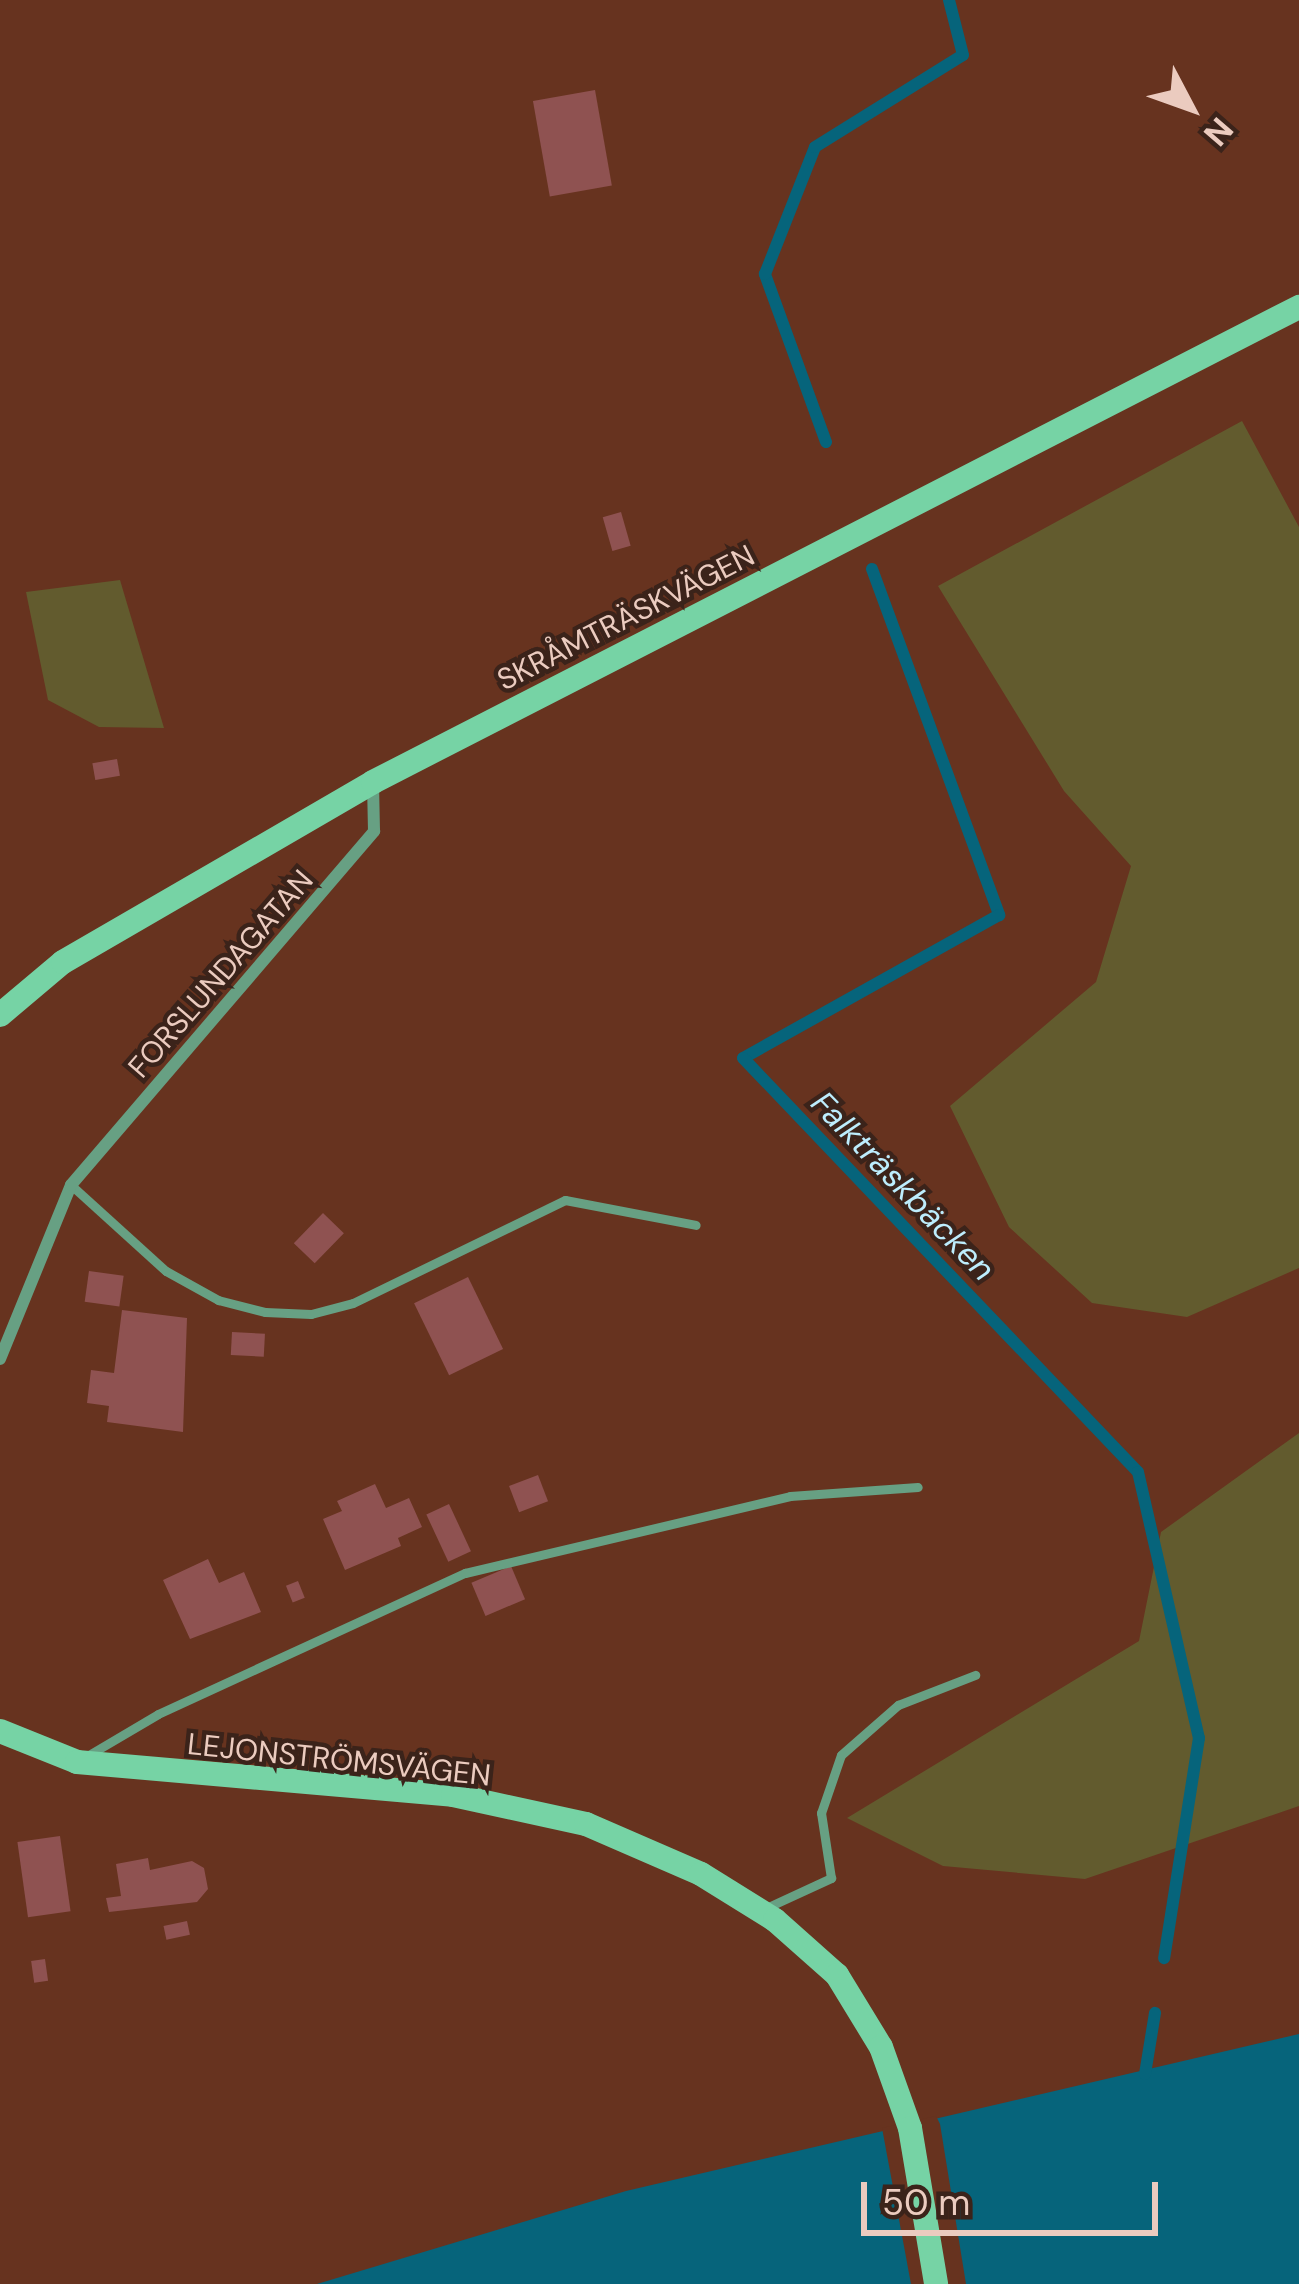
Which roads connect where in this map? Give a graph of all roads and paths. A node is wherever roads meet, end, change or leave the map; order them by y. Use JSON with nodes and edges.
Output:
{"nodes":[{"id":1,"x":1299,"y":308,"type":"edge"},
{"id":2,"x":373,"y":782,"type":"junction"},
{"id":3,"x":0,"y":1015,"type":"edge"},
{"id":4,"x":71,"y":1185,"type":"junction"},
{"id":5,"x":696,"y":1225,"type":"dead end"},
{"id":6,"x":0,"y":1359,"type":"edge"},
{"id":7,"x":918,"y":1487,"type":"dead end"},
{"id":8,"x":975,"y":1675,"type":"dead end"},
{"id":9,"x":0,"y":1731,"type":"edge"},
{"id":10,"x":77,"y":1762,"type":"junction"},
{"id":11,"x":760,"y":1911,"type":"junction"},
{"id":12,"x":936,"y":2284,"type":"edge"}],
"edges":[{"from":1,"to":2,"type":"main road","name":"SKRÅMTRÄSKVÄGEN"},
{"from":2,"to":3,"type":"main road","name":"SKRÅMTRÄSKVÄGEN"},
{"from":2,"to":4,"type":"street","name":"FORSLUNDAGATAN"},
{"from":4,"to":5,"type":"lane"},
{"from":4,"to":6,"type":"street","name":"FORSLUNDAGATAN"},
{"from":7,"to":10,"type":"lane"},
{"from":8,"to":11,"type":"lane"},
{"from":9,"to":10,"type":"main road","name":"LEJONSTRÖMSVÄGEN"},
{"from":10,"to":11,"type":"main road","name":"LEJONSTRÖMSVÄGEN"},
{"from":11,"to":12,"type":"main road","name":"LEJONSTRÖMSVÄGEN"}]}
